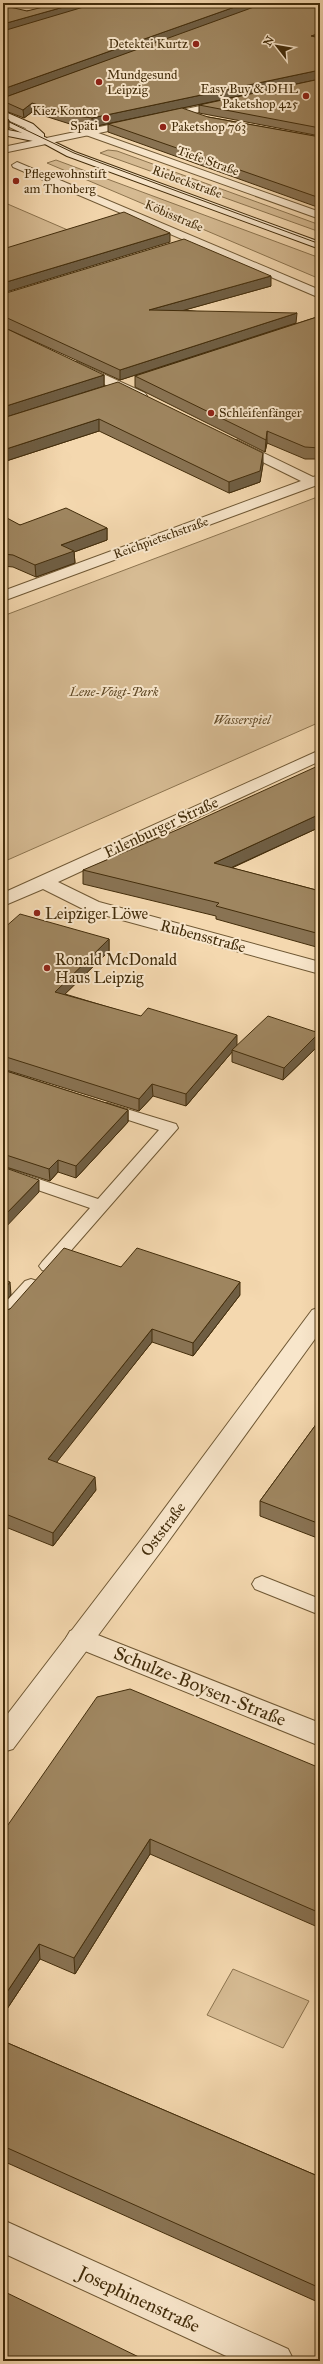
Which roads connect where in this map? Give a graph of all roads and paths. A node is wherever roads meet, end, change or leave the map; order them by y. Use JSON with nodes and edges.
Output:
{"nodes":[{"id":1,"x":238,"y":100,"type":"edge"},
{"id":2,"x":182,"y":112,"type":"junction"},
{"id":3,"x":3,"y":114,"type":"edge"},
{"id":4,"x":200,"y":118,"type":"edge"},
{"id":5,"x":3,"y":121,"type":"edge"},
{"id":6,"x":3,"y":132,"type":"edge"},
{"id":7,"x":87,"y":132,"type":"junction"},
{"id":8,"x":46,"y":142,"type":"junction"},
{"id":9,"x":3,"y":150,"type":"edge"},
{"id":10,"x":17,"y":165,"type":"dead end"},
{"id":11,"x":320,"y":216,"type":"edge"},
{"id":12,"x":194,"y":240,"type":"junction"},
{"id":13,"x":174,"y":246,"type":"edge"},
{"id":14,"x":320,"y":246,"type":"edge"},
{"id":15,"x":320,"y":294,"type":"edge"},
{"id":16,"x":65,"y":360,"type":"edge"},
{"id":17,"x":134,"y":381,"type":"edge"},
{"id":18,"x":119,"y":386,"type":"junction"},
{"id":19,"x":104,"y":391,"type":"edge"},
{"id":20,"x":155,"y":404,"type":"edge"},
{"id":21,"x":223,"y":438,"type":"edge"},
{"id":22,"x":316,"y":481,"type":"edge"},
{"id":23,"x":3,"y":582,"type":"edge"},
{"id":24,"x":20,"y":590,"type":"junction"},
{"id":25,"x":3,"y":596,"type":"edge"},
{"id":26,"x":320,"y":755,"type":"edge"},
{"id":27,"x":44,"y":881,"type":"junction"},
{"id":28,"x":3,"y":900,"type":"edge"},
{"id":29,"x":320,"y":968,"type":"edge"},
{"id":30,"x":88,"y":1102,"type":"edge"},
{"id":31,"x":3,"y":1172,"type":"edge"},
{"id":32,"x":102,"y":1206,"type":"junction"},
{"id":33,"x":320,"y":1315,"type":"edge"},
{"id":34,"x":3,"y":1316,"type":"edge"},
{"id":35,"x":262,"y":1584,"type":"dead end"},
{"id":36,"x":320,"y":1607,"type":"edge"},
{"id":37,"x":80,"y":1638,"type":"junction"},
{"id":38,"x":320,"y":1735,"type":"edge"},
{"id":39,"x":3,"y":1741,"type":"edge"},
{"id":40,"x":3,"y":2236,"type":"edge"},
{"id":41,"x":276,"y":2361,"type":"edge"}],
"edges":[{"from":1,"to":2,"type":"street"},
{"from":2,"to":4,"type":"street"},
{"from":2,"to":7,"type":"street"},
{"from":3,"to":8,"type":"street"},
{"from":5,"to":8,"type":"lane"},
{"from":6,"to":8,"type":"street"},
{"from":7,"to":8,"type":"street"},
{"from":7,"to":11,"type":"street","name":"Tiefe Straße"},
{"from":8,"to":9,"type":"street"},
{"from":8,"to":14,"type":"street","name":"Riebeckstraße"},
{"from":10,"to":12,"type":"street","name":"Köbisstraße"},
{"from":12,"to":13,"type":"street"},
{"from":12,"to":15,"type":"street","name":"Köbisstraße"},
{"from":16,"to":18,"type":"street"},
{"from":17,"to":18,"type":"street"},
{"from":18,"to":19,"type":"street"},
{"from":18,"to":20,"type":"street"},
{"from":21,"to":22,"type":"street"},
{"from":22,"to":24,"type":"street","name":"Reichpietschstraße"},
{"from":23,"to":24,"type":"street"},
{"from":24,"to":25,"type":"street","name":"Reichpietschstraße"},
{"from":26,"to":27,"type":"street","name":"Eilenburger Straße"},
{"from":27,"to":28,"type":"street","name":"Eilenburger Straße"},
{"from":27,"to":29,"type":"street","name":"Rubensstraße"},
{"from":30,"to":32,"type":"lane"},
{"from":31,"to":32,"type":"lane"},
{"from":32,"to":34,"type":"lane"},
{"from":33,"to":37,"type":"street","name":"Oststraße"},
{"from":35,"to":36,"type":"lane"},
{"from":37,"to":38,"type":"street","name":"Schulze-Boysen-Straße"},
{"from":37,"to":39,"type":"street","name":"Oststraße"},
{"from":40,"to":41,"type":"street","name":"Josephinenstraße"}]}
